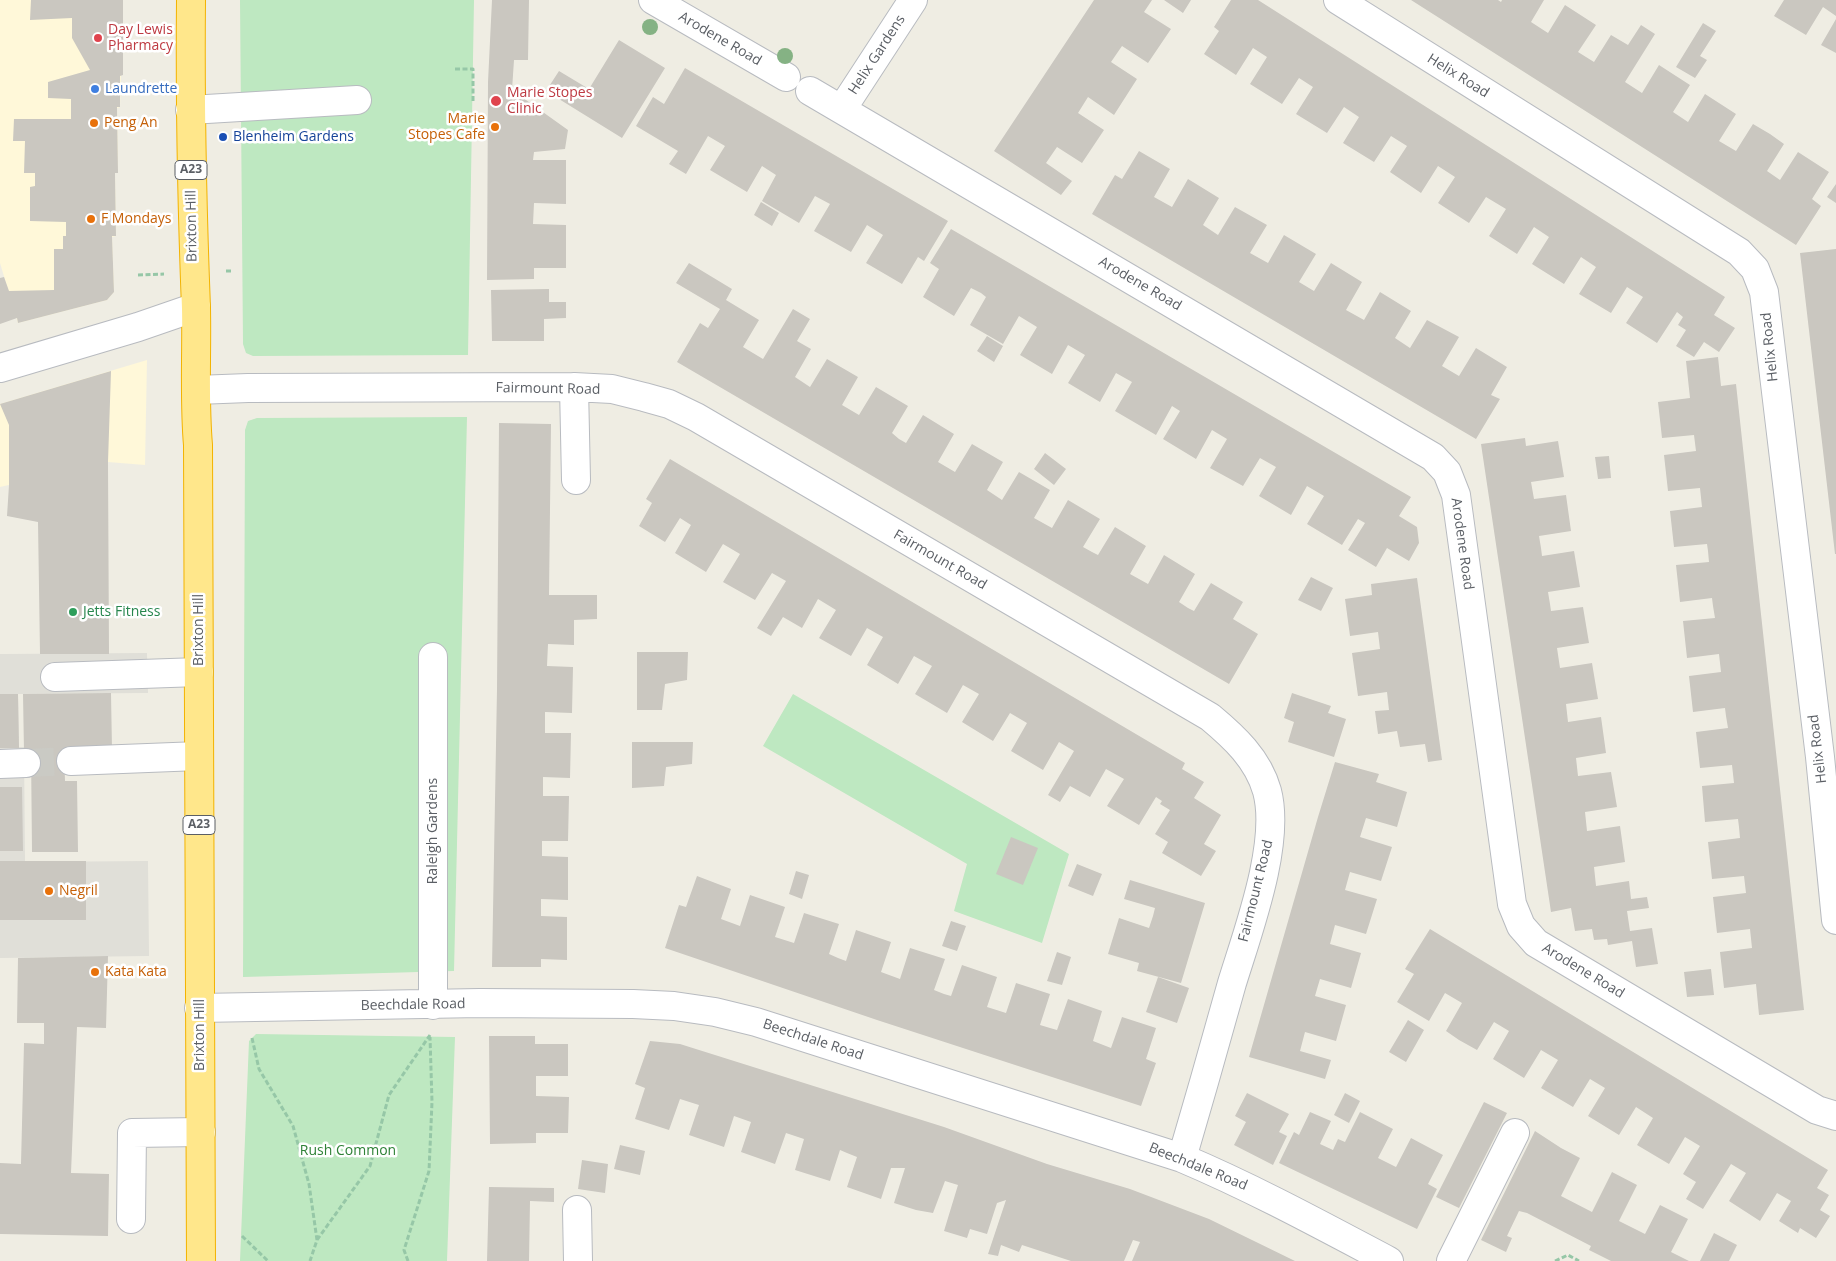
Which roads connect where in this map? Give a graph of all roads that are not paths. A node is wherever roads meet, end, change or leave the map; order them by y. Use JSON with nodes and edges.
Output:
{"nodes":[{"id":1,"x":191,"y":0,"type":"edge"},
{"id":2,"x":653,"y":0,"type":"edge"},
{"id":3,"x":913,"y":0,"type":"edge"},
{"id":4,"x":1338,"y":0,"type":"edge"},
{"id":5,"x":786,"y":77,"type":"dead end"},
{"id":6,"x":810,"y":91,"type":"dead end"},
{"id":7,"x":357,"y":100,"type":"dead end"},
{"id":8,"x":190,"y":110,"type":"junction"},
{"id":9,"x":842,"y":110,"type":"junction"},
{"id":10,"x":196,"y":307,"type":"junction"},
{"id":11,"x":0,"y":368,"type":"edge"},
{"id":12,"x":574,"y":387,"type":"junction"},
{"id":13,"x":197,"y":390,"type":"junction"},
{"id":14,"x":576,"y":480,"type":"dead end"},
{"id":15,"x":433,"y":657,"type":"dead end"},
{"id":16,"x":199,"y":672,"type":"junction"},
{"id":17,"x":55,"y":677,"type":"dead end"},
{"id":18,"x":199,"y":756,"type":"junction"},
{"id":19,"x":71,"y":761,"type":"tunnel mouth"},
{"id":20,"x":1836,"y":920,"type":"edge"},
{"id":21,"x":433,"y":1005,"type":"junction"},
{"id":22,"x":199,"y":1008,"type":"junction"},
{"id":23,"x":1836,"y":1116,"type":"edge"},
{"id":24,"x":200,"y":1132,"type":"junction"},
{"id":25,"x":1515,"y":1133,"type":"dead end"},
{"id":26,"x":1182,"y":1158,"type":"junction"},
{"id":27,"x":577,"y":1210,"type":"dead end"},
{"id":28,"x":131,"y":1219,"type":"dead end"},
{"id":29,"x":201,"y":1261,"type":"edge"},
{"id":30,"x":578,"y":1261,"type":"edge"},
{"id":31,"x":1390,"y":1261,"type":"edge"},
{"id":32,"x":1451,"y":1261,"type":"edge"}],
"edges":[{"from":1,"to":8,"type":"highway","name":"Brixton Hill","number":"A23"},
{"from":2,"to":5,"type":"street","name":"Arodene Road"},
{"from":3,"to":9,"type":"street","name":"Helix Gardens"},
{"from":4,"to":20,"type":"street","name":"Helix Road"},
{"from":6,"to":9,"type":"street","name":"Arodene Road"},
{"from":7,"to":8,"type":"street"},
{"from":8,"to":10,"type":"highway","name":"Brixton Hill","number":"A23"},
{"from":9,"to":23,"type":"street","name":"Arodene Road"},
{"from":10,"to":11,"type":"street"},
{"from":10,"to":13,"type":"highway","name":"Brixton Hill","number":"A23"},
{"from":12,"to":13,"type":"street","name":"Fairmount Road"},
{"from":12,"to":14,"type":"street"},
{"from":12,"to":26,"type":"street","name":"Fairmount Road"},
{"from":13,"to":16,"type":"highway","name":"Brixton Hill","number":"A23"},
{"from":15,"to":21,"type":"street","name":"Raleigh Gardens"},
{"from":16,"to":17,"type":"street"},
{"from":16,"to":18,"type":"highway","name":"Brixton Hill","number":"A23"},
{"from":18,"to":19,"type":"street"},
{"from":18,"to":22,"type":"highway","name":"Brixton Hill","number":"A23"},
{"from":21,"to":22,"type":"street","name":"Beechdale Road"},
{"from":21,"to":26,"type":"street","name":"Beechdale Road"},
{"from":22,"to":24,"type":"highway","name":"Brixton Hill","number":"A23"},
{"from":24,"to":28,"type":"street"},
{"from":24,"to":29,"type":"highway","name":"Brixton Hill","number":"A23"},
{"from":25,"to":32,"type":"street"},
{"from":26,"to":31,"type":"street","name":"Beechdale Road"},
{"from":27,"to":30,"type":"street"}]}
